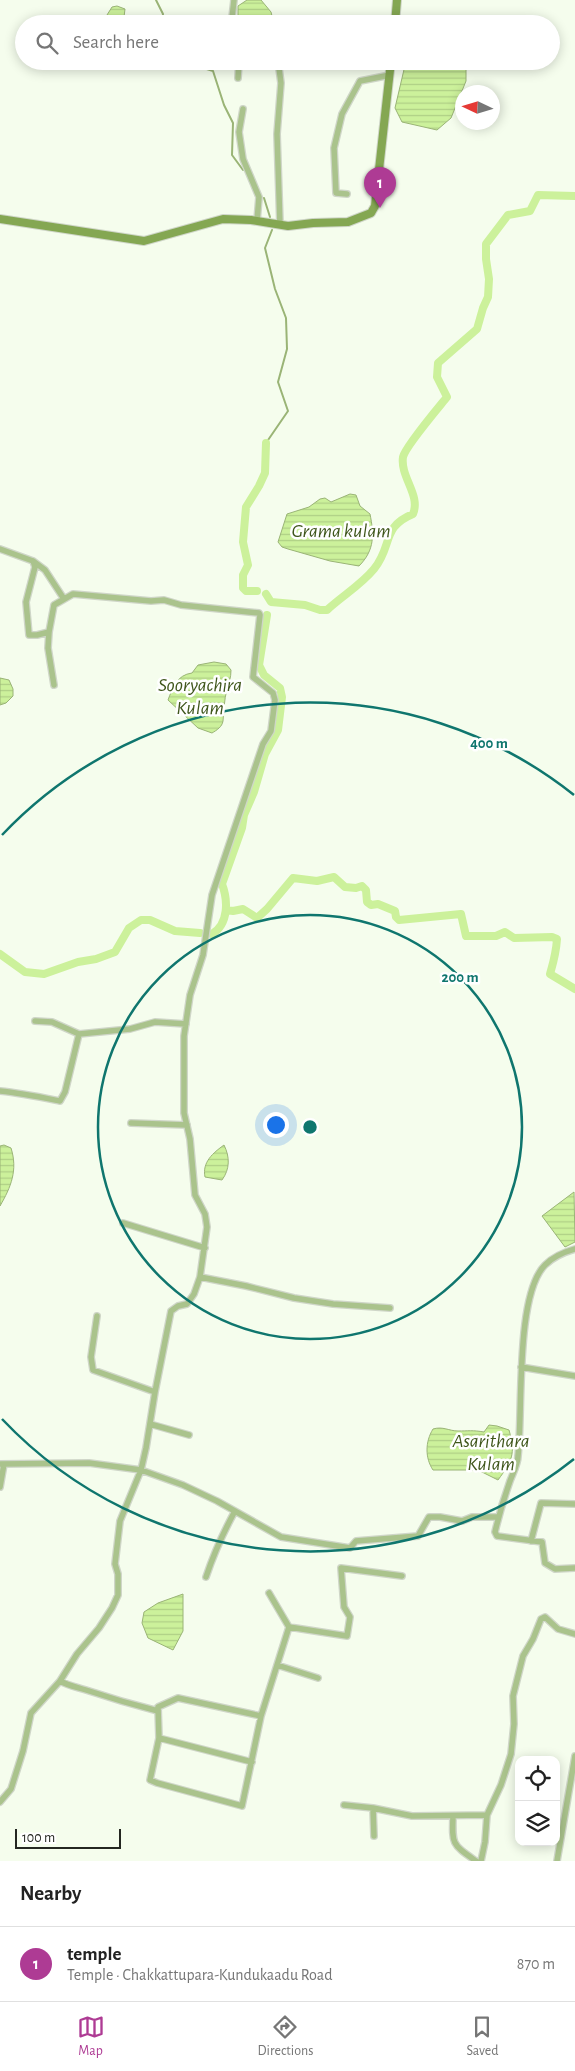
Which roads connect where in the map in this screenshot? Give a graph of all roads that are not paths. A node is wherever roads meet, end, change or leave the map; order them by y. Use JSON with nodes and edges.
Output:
{"nodes":[{"id":1,"x":234,"y":0,"type":"edge"},
{"id":2,"x":397,"y":0,"type":"edge"},
{"id":3,"x":232,"y":15,"type":"edge"},
{"id":4,"x":396,"y":15,"type":"edge"},
{"id":5,"x":238,"y":70,"type":"edge"},
{"id":6,"x":279,"y":70,"type":"edge"},
{"id":7,"x":390,"y":70,"type":"edge"},
{"id":8,"x":390,"y":75,"type":"junction"},
{"id":9,"x":238,"y":78,"type":"dead end"},
{"id":10,"x":243,"y":109,"type":"dead end"},
{"id":11,"x":347,"y":194,"type":"dead end"},
{"id":12,"x":0,"y":218,"type":"edge"},
{"id":13,"x":257,"y":222,"type":"junction"},
{"id":14,"x":280,"y":225,"type":"junction"},
{"id":15,"x":1,"y":550,"type":"edge"},
{"id":16,"x":33,"y":561,"type":"junction"},
{"id":17,"x":64,"y":599,"type":"junction"},
{"id":18,"x":49,"y":632,"type":"junction"},
{"id":19,"x":54,"y":685,"type":"dead end"},
{"id":20,"x":35,"y":1021,"type":"dead end"},
{"id":21,"x":186,"y":1024,"type":"junction"},
{"id":22,"x":79,"y":1034,"type":"junction"},
{"id":23,"x":0,"y":1090,"type":"edge"},
{"id":24,"x":131,"y":1123,"type":"dead end"},
{"id":25,"x":187,"y":1125,"type":"junction"},
{"id":26,"x":123,"y":1223,"type":"dead end"},
{"id":27,"x":205,"y":1248,"type":"junction"},
{"id":28,"x":575,"y":1249,"type":"edge"},
{"id":29,"x":200,"y":1278,"type":"junction"},
{"id":30,"x":390,"y":1308,"type":"dead end"},
{"id":31,"x":97,"y":1316,"type":"dead end"},
{"id":32,"x":521,"y":1367,"type":"junction"},
{"id":33,"x":575,"y":1376,"type":"edge"},
{"id":34,"x":155,"y":1392,"type":"junction"},
{"id":35,"x":150,"y":1424,"type":"junction"},
{"id":36,"x":189,"y":1435,"type":"dead end"},
{"id":37,"x":2,"y":1464,"type":"edge"},
{"id":38,"x":141,"y":1470,"type":"junction"},
{"id":39,"x":0,"y":1487,"type":"edge"},
{"id":40,"x":575,"y":1504,"type":"edge"},
{"id":41,"x":235,"y":1511,"type":"junction"},
{"id":42,"x":498,"y":1517,"type":"junction"},
{"id":43,"x":531,"y":1541,"type":"junction"},
{"id":44,"x":575,"y":1568,"type":"edge"},
{"id":45,"x":402,"y":1576,"type":"dead end"},
{"id":46,"x":206,"y":1577,"type":"dead end"},
{"id":47,"x":269,"y":1593,"type":"dead end"},
{"id":48,"x":289,"y":1627,"type":"junction"},
{"id":49,"x":575,"y":1634,"type":"edge"},
{"id":50,"x":277,"y":1665,"type":"junction"},
{"id":51,"x":318,"y":1678,"type":"dead end"},
{"id":52,"x":60,"y":1681,"type":"junction"},
{"id":53,"x":158,"y":1711,"type":"junction"},
{"id":54,"x":261,"y":1716,"type":"junction"},
{"id":55,"x":159,"y":1738,"type":"junction"},
{"id":56,"x":575,"y":1756,"type":"edge"},
{"id":57,"x":252,"y":1762,"type":"junction"},
{"id":58,"x":0,"y":1802,"type":"edge"},
{"id":59,"x":344,"y":1805,"type":"dead end"},
{"id":60,"x":373,"y":1808,"type":"junction"},
{"id":61,"x":487,"y":1815,"type":"junction"},
{"id":62,"x":453,"y":1816,"type":"junction"},
{"id":63,"x":374,"y":1836,"type":"dead end"},
{"id":64,"x":476,"y":1861,"type":"edge"},
{"id":65,"x":481,"y":1861,"type":"edge"},
{"id":66,"x":557,"y":1861,"type":"edge"}],
"edges":[{"from":1,"to":3,"type":"street"},
{"from":2,"to":4,"type":"street"},
{"from":5,"to":9,"type":"street"},
{"from":6,"to":14,"type":"street"},
{"from":7,"to":8,"type":"street"},
{"from":8,"to":11,"type":"street"},
{"from":8,"to":14,"type":"street"},
{"from":10,"to":13,"type":"street"},
{"from":12,"to":13,"type":"street"},
{"from":13,"to":14,"type":"street"},
{"from":15,"to":16,"type":"street"},
{"from":16,"to":17,"type":"street"},
{"from":16,"to":18,"type":"street"},
{"from":17,"to":18,"type":"street"},
{"from":17,"to":21,"type":"street"},
{"from":18,"to":19,"type":"street"},
{"from":20,"to":22,"type":"street"},
{"from":21,"to":22,"type":"street"},
{"from":21,"to":25,"type":"street"},
{"from":22,"to":23,"type":"street"},
{"from":24,"to":25,"type":"street"},
{"from":25,"to":27,"type":"street"},
{"from":26,"to":27,"type":"street"},
{"from":27,"to":29,"type":"street"},
{"from":28,"to":32,"type":"street"},
{"from":29,"to":30,"type":"street"},
{"from":29,"to":34,"type":"street"},
{"from":31,"to":34,"type":"street"},
{"from":32,"to":33,"type":"street"},
{"from":32,"to":42,"type":"street"},
{"from":34,"to":35,"type":"street"},
{"from":35,"to":36,"type":"street"},
{"from":35,"to":38,"type":"street"},
{"from":37,"to":38,"type":"street"},
{"from":37,"to":39,"type":"street"},
{"from":38,"to":41,"type":"street"},
{"from":38,"to":52,"type":"street"},
{"from":40,"to":43,"type":"street"},
{"from":41,"to":42,"type":"street"},
{"from":41,"to":46,"type":"street"},
{"from":42,"to":43,"type":"street"},
{"from":43,"to":44,"type":"street"},
{"from":45,"to":48,"type":"street"},
{"from":47,"to":48,"type":"street"},
{"from":48,"to":50,"type":"street"},
{"from":49,"to":61,"type":"street"},
{"from":50,"to":51,"type":"street"},
{"from":50,"to":54,"type":"street"},
{"from":52,"to":53,"type":"street"},
{"from":52,"to":58,"type":"street"},
{"from":53,"to":54,"type":"street"},
{"from":53,"to":55,"type":"street"},
{"from":54,"to":57,"type":"street"},
{"from":55,"to":57,"type":"street"},
{"from":55,"to":57,"type":"street"},
{"from":56,"to":66,"type":"street"},
{"from":59,"to":60,"type":"street"},
{"from":60,"to":62,"type":"street"},
{"from":60,"to":63,"type":"street"},
{"from":61,"to":62,"type":"street"},
{"from":61,"to":65,"type":"street"},
{"from":62,"to":64,"type":"street"}]}
